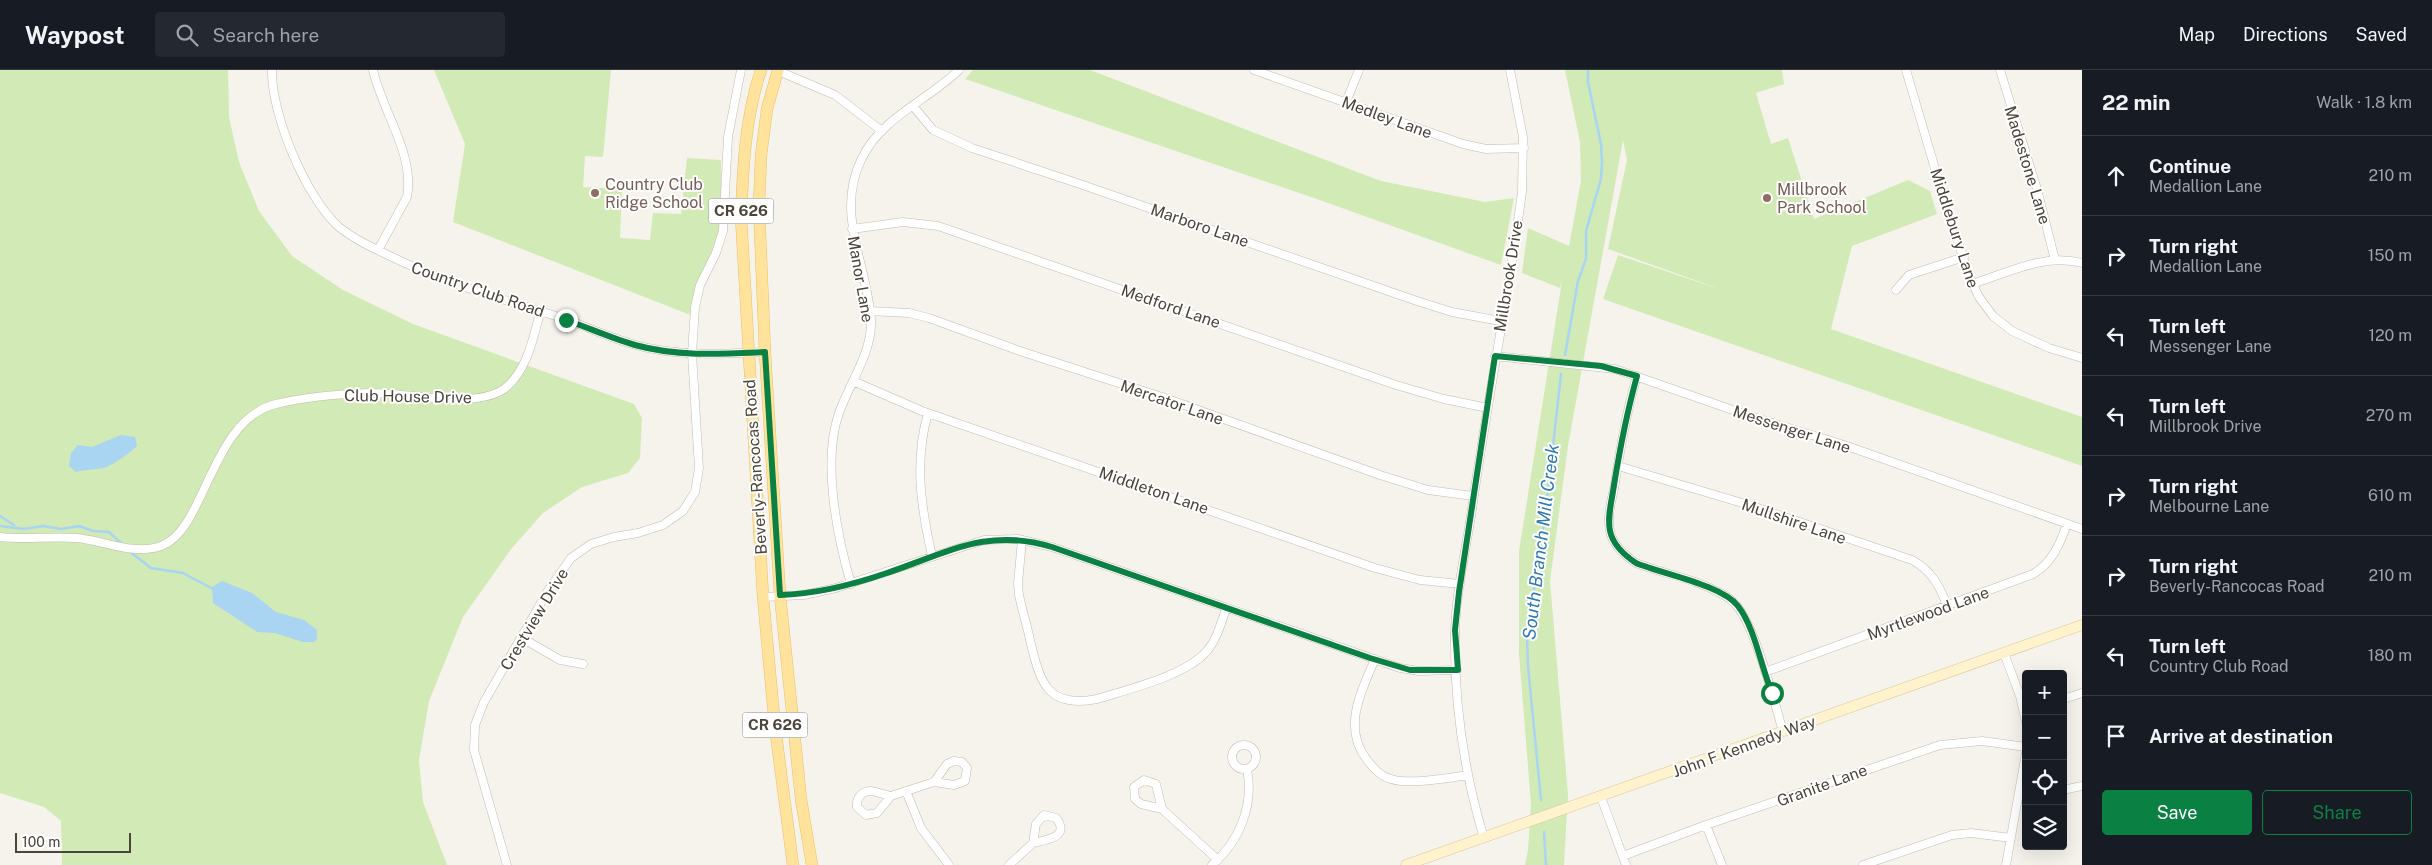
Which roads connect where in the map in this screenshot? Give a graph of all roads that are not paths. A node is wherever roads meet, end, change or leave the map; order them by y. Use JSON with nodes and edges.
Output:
{"nodes":[{"id":1,"x":272,"y":70,"type":"edge"},
{"id":2,"x":373,"y":70,"type":"edge"},
{"id":3,"x":741,"y":70,"type":"edge"},
{"id":4,"x":762,"y":70,"type":"edge"},
{"id":5,"x":778,"y":70,"type":"edge"},
{"id":6,"x":959,"y":70,"type":"edge"},
{"id":7,"x":1254,"y":70,"type":"edge"},
{"id":8,"x":1359,"y":70,"type":"edge"},
{"id":9,"x":1510,"y":70,"type":"edge"},
{"id":10,"x":1906,"y":70,"type":"edge"},
{"id":11,"x":2000,"y":70,"type":"edge"},
{"id":12,"x":1346,"y":102,"type":"junction"},
{"id":13,"x":913,"y":106,"type":"junction"},
{"id":14,"x":882,"y":131,"type":"junction"},
{"id":15,"x":1524,"y":148,"type":"junction"},
{"id":16,"x":852,"y":230,"type":"junction"},
{"id":17,"x":378,"y":250,"type":"junction"},
{"id":18,"x":1964,"y":257,"type":"junction"},
{"id":19,"x":2055,"y":260,"type":"junction"},
{"id":20,"x":2082,"y":263,"type":"edge"},
{"id":21,"x":1972,"y":284,"type":"junction"},
{"id":22,"x":1896,"y":290,"type":"dead end"},
{"id":23,"x":869,"y":311,"type":"junction"},
{"id":24,"x":540,"y":312,"type":"junction"},
{"id":25,"x":1500,"y":321,"type":"junction"},
{"id":26,"x":765,"y":352,"type":"junction"},
{"id":27,"x":748,"y":353,"type":"junction"},
{"id":28,"x":692,"y":354,"type":"junction"},
{"id":29,"x":1495,"y":356,"type":"junction"},
{"id":30,"x":2082,"y":358,"type":"edge"},
{"id":31,"x":1637,"y":376,"type":"junction"},
{"id":32,"x":853,"y":381,"type":"junction"},
{"id":33,"x":1488,"y":408,"type":"junction"},
{"id":34,"x":928,"y":413,"type":"junction"},
{"id":35,"x":1618,"y":466,"type":"junction"},
{"id":36,"x":1473,"y":496,"type":"junction"},
{"id":37,"x":2067,"y":524,"type":"junction"},
{"id":38,"x":2082,"y":529,"type":"edge"},
{"id":39,"x":0,"y":538,"type":"edge"},
{"id":40,"x":1022,"y":540,"type":"junction"},
{"id":41,"x":932,"y":556,"type":"junction"},
{"id":42,"x":851,"y":584,"type":"junction"},
{"id":43,"x":1460,"y":584,"type":"junction"},
{"id":44,"x":780,"y":595,"type":"junction"},
{"id":45,"x":763,"y":597,"type":"junction"},
{"id":46,"x":1947,"y":606,"type":"junction"},
{"id":47,"x":1226,"y":608,"type":"junction"},
{"id":48,"x":2082,"y":625,"type":"edge"},
{"id":49,"x":522,"y":638,"type":"junction"},
{"id":50,"x":2004,"y":653,"type":"junction"},
{"id":51,"x":1375,"y":659,"type":"junction"},
{"id":52,"x":583,"y":664,"type":"dead end"},
{"id":53,"x":1458,"y":670,"type":"junction"},
{"id":54,"x":1765,"y":672,"type":"junction"},
{"id":55,"x":2082,"y":693,"type":"edge"},
{"id":56,"x":2067,"y":698,"type":"edge"},
{"id":57,"x":2022,"y":702,"type":"edge"},
{"id":58,"x":1783,"y":732,"type":"junction"},
{"id":59,"x":2022,"y":746,"type":"edge"},
{"id":60,"x":1247,"y":769,"type":"dead end"},
{"id":61,"x":1468,"y":775,"type":"junction"},
{"id":62,"x":934,"y":782,"type":"dead end"},
{"id":63,"x":2082,"y":786,"type":"edge"},
{"id":64,"x":2022,"y":789,"type":"edge"},
{"id":65,"x":2067,"y":789,"type":"edge"},
{"id":66,"x":906,"y":791,"type":"junction"},
{"id":67,"x":891,"y":796,"type":"dead end"},
{"id":68,"x":1602,"y":797,"type":"junction"},
{"id":69,"x":1162,"y":808,"type":"junction"},
{"id":70,"x":1706,"y":825,"type":"junction"},
{"id":71,"x":1484,"y":838,"type":"junction"},
{"id":72,"x":2011,"y":838,"type":"junction"},
{"id":73,"x":1033,"y":843,"type":"dead end"},
{"id":74,"x":1623,"y":856,"type":"junction"},
{"id":75,"x":1889,"y":856,"type":"junction"},
{"id":76,"x":1215,"y":862,"type":"edge"},
{"id":77,"x":507,"y":865,"type":"edge"},
{"id":78,"x":792,"y":865,"type":"edge"},
{"id":79,"x":812,"y":865,"type":"edge"},
{"id":80,"x":949,"y":865,"type":"edge"},
{"id":81,"x":1009,"y":865,"type":"edge"},
{"id":82,"x":1406,"y":865,"type":"edge"},
{"id":83,"x":1626,"y":865,"type":"edge"},
{"id":84,"x":1722,"y":865,"type":"edge"},
{"id":85,"x":1863,"y":865,"type":"edge"},
{"id":86,"x":1892,"y":865,"type":"edge"},
{"id":87,"x":2006,"y":865,"type":"edge"}],
"edges":[{"from":1,"to":17,"type":"street","name":"Country Club Road"},
{"from":2,"to":17,"type":"street"},
{"from":3,"to":28,"type":"street","name":"Crestview Drive"},
{"from":4,"to":27,"type":"main road","name":"Beverly-Rancocas Road","number":"CR 626"},
{"from":5,"to":14,"type":"street"},
{"from":5,"to":26,"type":"main road","name":"Beverly-Rancocas Road","number":"CR 626"},
{"from":6,"to":13,"type":"street","name":"Manor Lane"},
{"from":7,"to":12,"type":"street","name":"Medley Lane"},
{"from":8,"to":12,"type":"street"},
{"from":9,"to":15,"type":"street","name":"Millbrook Drive"},
{"from":10,"to":18,"type":"street","name":"Middlebury Lane"},
{"from":11,"to":19,"type":"street","name":"Madestone Lane"},
{"from":12,"to":15,"type":"street","name":"Medley Lane"},
{"from":13,"to":14,"type":"street","name":"Manor Lane"},
{"from":13,"to":25,"type":"street","name":"Marboro Lane"},
{"from":14,"to":16,"type":"street","name":"Manor Lane"},
{"from":15,"to":25,"type":"street","name":"Millbrook Drive"},
{"from":16,"to":23,"type":"street","name":"Manor Lane"},
{"from":16,"to":33,"type":"street","name":"Medford Lane"},
{"from":17,"to":24,"type":"street","name":"Country Club Road"},
{"from":18,"to":21,"type":"street","name":"Middlebury Lane"},
{"from":18,"to":22,"type":"street"},
{"from":19,"to":20,"type":"street"},
{"from":19,"to":21,"type":"street"},
{"from":21,"to":30,"type":"street","name":"Middlebury Lane"},
{"from":23,"to":32,"type":"street","name":"Manor Lane"},
{"from":23,"to":36,"type":"street","name":"Mercator Lane"},
{"from":24,"to":28,"type":"street","name":"Country Club Road"},
{"from":24,"to":39,"type":"street","name":"Club House Drive"},
{"from":25,"to":29,"type":"street","name":"Millbrook Drive"},
{"from":26,"to":27,"type":"street","name":"Country Club Road"},
{"from":26,"to":44,"type":"main road","name":"Beverly-Rancocas Road","number":"CR 626"},
{"from":27,"to":28,"type":"street","name":"Country Club Road"},
{"from":27,"to":45,"type":"main road","name":"Beverly-Rancocas Road","number":"CR 626"},
{"from":28,"to":49,"type":"street","name":"Crestview Drive"},
{"from":29,"to":31,"type":"street","name":"Messenger Lane"},
{"from":29,"to":33,"type":"street","name":"Millbrook Drive"},
{"from":31,"to":35,"type":"street"},
{"from":31,"to":37,"type":"street","name":"Messenger Lane"},
{"from":32,"to":34,"type":"street","name":"Middleton Lane"},
{"from":32,"to":42,"type":"street","name":"Manor Lane"},
{"from":33,"to":36,"type":"street","name":"Millbrook Drive"},
{"from":34,"to":41,"type":"street"},
{"from":34,"to":43,"type":"street","name":"Middleton Lane"},
{"from":35,"to":46,"type":"street","name":"Mullshire Lane"},
{"from":35,"to":54,"type":"street"},
{"from":36,"to":43,"type":"street","name":"Millbrook Drive"},
{"from":37,"to":38,"type":"street","name":"Messenger Lane"},
{"from":37,"to":46,"type":"street","name":"Myrtlewood Lane"},
{"from":40,"to":41,"type":"street"},
{"from":40,"to":47,"type":"street"},
{"from":40,"to":47,"type":"street"},
{"from":41,"to":42,"type":"street"},
{"from":42,"to":44,"type":"street"},
{"from":43,"to":53,"type":"street","name":"Millbrook Drive"},
{"from":44,"to":45,"type":"street"},
{"from":44,"to":79,"type":"main road","name":"Beverly-Rancocas Road","number":"CR 626"},
{"from":45,"to":78,"type":"main road","name":"Beverly-Rancocas Road","number":"CR 626"},
{"from":46,"to":54,"type":"street","name":"Myrtlewood Lane"},
{"from":47,"to":51,"type":"street"},
{"from":48,"to":50,"type":"street","name":"John F Kennedy Way"},
{"from":49,"to":52,"type":"street"},
{"from":49,"to":77,"type":"street","name":"Crestview Drive"},
{"from":50,"to":57,"type":"street"},
{"from":50,"to":58,"type":"street","name":"John F Kennedy Way"},
{"from":51,"to":53,"type":"street"},
{"from":51,"to":61,"type":"street"},
{"from":53,"to":61,"type":"street","name":"Millbrook Drive"},
{"from":54,"to":58,"type":"street"},
{"from":55,"to":56,"type":"street"},
{"from":58,"to":68,"type":"street","name":"John F Kennedy Way"},
{"from":59,"to":70,"type":"street","name":"Granite Lane"},
{"from":60,"to":76,"type":"street"},
{"from":61,"to":71,"type":"street","name":"Millbrook Drive"},
{"from":62,"to":66,"type":"street"},
{"from":63,"to":65,"type":"street"},
{"from":64,"to":72,"type":"street"},
{"from":66,"to":67,"type":"street"},
{"from":66,"to":80,"type":"street"},
{"from":68,"to":71,"type":"street","name":"John F Kennedy Way"},
{"from":68,"to":74,"type":"street"},
{"from":69,"to":69,"type":"street"},
{"from":69,"to":76,"type":"street"},
{"from":70,"to":74,"type":"street","name":"Granite Lane"},
{"from":70,"to":84,"type":"street"},
{"from":71,"to":82,"type":"street","name":"John F Kennedy Way"},
{"from":72,"to":75,"type":"street"},
{"from":72,"to":87,"type":"street"},
{"from":73,"to":81,"type":"street"},
{"from":74,"to":83,"type":"street"},
{"from":75,"to":85,"type":"street"},
{"from":75,"to":86,"type":"street"}]}
